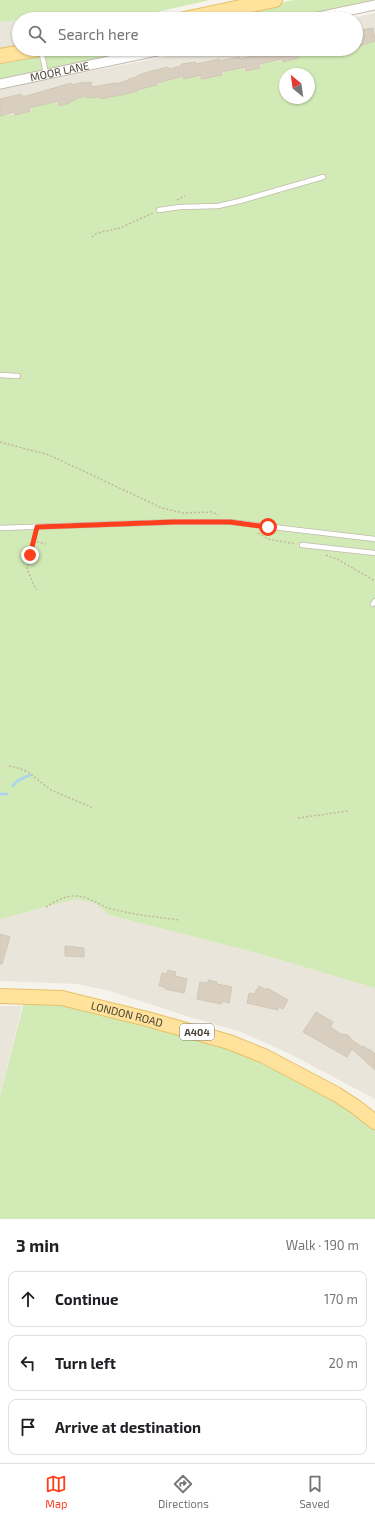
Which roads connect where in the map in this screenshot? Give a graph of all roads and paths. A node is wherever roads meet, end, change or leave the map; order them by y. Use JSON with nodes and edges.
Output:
{"nodes":[{"id":1,"x":275,"y":0,"type":"edge"},
{"id":2,"x":363,"y":4,"type":"edge"},
{"id":3,"x":375,"y":5,"type":"edge"},
{"id":4,"x":218,"y":12,"type":"edge"},
{"id":5,"x":334,"y":12,"type":"edge"},
{"id":6,"x":12,"y":54,"type":"edge"},
{"id":7,"x":0,"y":56,"type":"edge"},
{"id":8,"x":42,"y":56,"type":"edge"},
{"id":9,"x":132,"y":56,"type":"edge"},
{"id":10,"x":46,"y":74,"type":"junction"},
{"id":11,"x":0,"y":84,"type":"edge"},
{"id":12,"x":323,"y":177,"type":"dead end"},
{"id":13,"x":185,"y":196,"type":"dead end"},
{"id":14,"x":159,"y":210,"type":"junction"},
{"id":15,"x":92,"y":237,"type":"dead end"},
{"id":16,"x":0,"y":375,"type":"edge"},
{"id":17,"x":18,"y":376,"type":"dead end"},
{"id":18,"x":0,"y":442,"type":"edge"},
{"id":19,"x":230,"y":522,"type":"junction"},
{"id":20,"x":37,"y":527,"type":"junction"},
{"id":21,"x":0,"y":528,"type":"edge"},
{"id":22,"x":256,"y":532,"type":"dead end"},
{"id":23,"x":375,"y":539,"type":"edge"},
{"id":24,"x":33,"y":541,"type":"junction"},
{"id":25,"x":46,"y":544,"type":"dead end"},
{"id":26,"x":302,"y":546,"type":"joint"},
{"id":27,"x":375,"y":553,"type":"edge"},
{"id":28,"x":323,"y":554,"type":"dead end"},
{"id":29,"x":375,"y":581,"type":"edge"},
{"id":30,"x":36,"y":590,"type":"dead end"},
{"id":31,"x":9,"y":766,"type":"dead end"},
{"id":32,"x":93,"y":808,"type":"dead end"},
{"id":33,"x":348,"y":811,"type":"dead end"},
{"id":34,"x":298,"y":818,"type":"dead end"},
{"id":35,"x":46,"y":907,"type":"dead end"},
{"id":36,"x":179,"y":920,"type":"dead end"},
{"id":37,"x":0,"y":996,"type":"edge"},
{"id":38,"x":375,"y":1122,"type":"edge"}],
"edges":[{"from":1,"to":4,"type":"main road"},
{"from":2,"to":3,"type":"street"},
{"from":2,"to":5,"type":"street"},
{"from":6,"to":7,"type":"main road"},
{"from":8,"to":10,"type":"lane"},
{"from":9,"to":10,"type":"street","name":"MOOR LANE"},
{"from":10,"to":11,"type":"street","name":"MOOR LANE"},
{"from":12,"to":14,"type":"lane"},
{"from":13,"to":14,"type":"path"},
{"from":14,"to":15,"type":"path"},
{"from":16,"to":17,"type":"lane"},
{"from":18,"to":19,"type":"path"},
{"from":19,"to":20,"type":"lane"},
{"from":19,"to":23,"type":"lane"},
{"from":20,"to":21,"type":"lane"},
{"from":20,"to":24,"type":"path"},
{"from":22,"to":26,"type":"path"},
{"from":24,"to":25,"type":"path"},
{"from":24,"to":30,"type":"path"},
{"from":26,"to":27,"type":"lane"},
{"from":28,"to":29,"type":"path"},
{"from":31,"to":32,"type":"path"},
{"from":33,"to":34,"type":"path"},
{"from":35,"to":36,"type":"path"},
{"from":37,"to":38,"type":"main road","name":"LONDON ROAD","number":"A404"}]}
